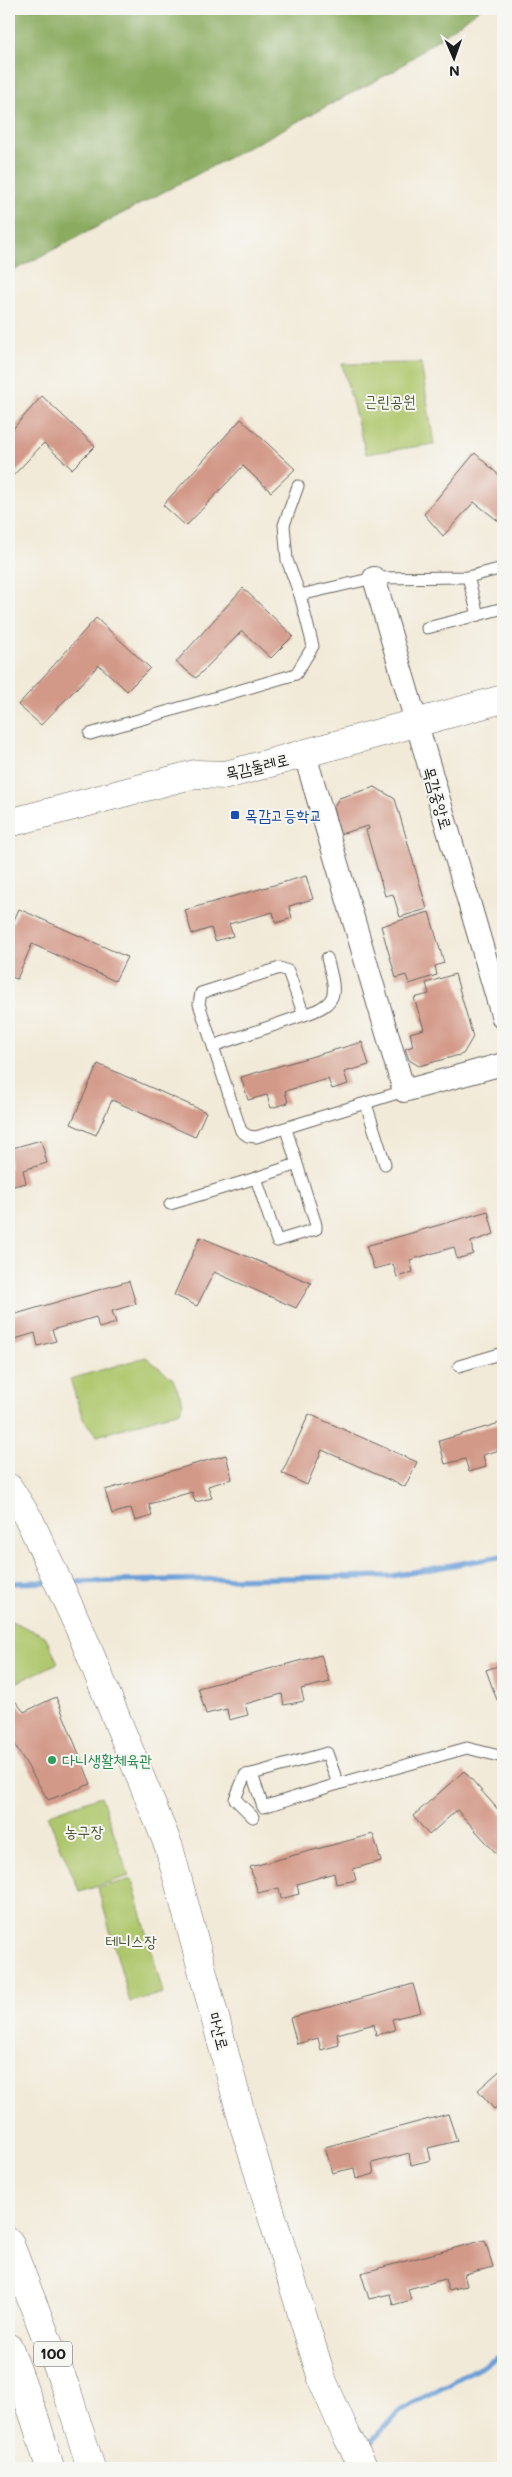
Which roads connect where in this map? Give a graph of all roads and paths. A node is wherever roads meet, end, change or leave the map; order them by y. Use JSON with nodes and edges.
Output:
{"nodes":[{"id":1,"x":298,"y":486,"type":"dead end"},
{"id":2,"x":503,"y":568,"type":"edge"},
{"id":3,"x":468,"y":577,"type":"junction"},
{"id":4,"x":374,"y":578,"type":"junction"},
{"id":5,"x":300,"y":595,"type":"junction"},
{"id":6,"x":503,"y":608,"type":"edge"},
{"id":7,"x":478,"y":615,"type":"junction"},
{"id":8,"x":427,"y":628,"type":"dead end"},
{"id":9,"x":503,"y":699,"type":"edge"},
{"id":10,"x":416,"y":723,"type":"junction"},
{"id":11,"x":90,"y":734,"type":"dead end"},
{"id":12,"x":305,"y":755,"type":"junction"},
{"id":13,"x":9,"y":823,"type":"edge"},
{"id":14,"x":327,"y":958,"type":"dead end"},
{"id":15,"x":304,"y":1015,"type":"junction"},
{"id":16,"x":503,"y":1018,"type":"edge"},
{"id":17,"x":213,"y":1046,"type":"junction"},
{"id":18,"x":503,"y":1064,"type":"edge"},
{"id":19,"x":404,"y":1091,"type":"junction"},
{"id":20,"x":366,"y":1104,"type":"junction"},
{"id":21,"x":286,"y":1129,"type":"junction"},
{"id":22,"x":297,"y":1164,"type":"junction"},
{"id":23,"x":385,"y":1164,"type":"dead end"},
{"id":24,"x":256,"y":1178,"type":"junction"},
{"id":25,"x":170,"y":1204,"type":"dead end"},
{"id":26,"x":503,"y":1353,"type":"edge"},
{"id":27,"x":459,"y":1366,"type":"dead end"},
{"id":28,"x":9,"y":1488,"type":"edge"},
{"id":29,"x":503,"y":1756,"type":"edge"},
{"id":30,"x":252,"y":1774,"type":"junction"},
{"id":31,"x":338,"y":1784,"type":"junction"},
{"id":32,"x":253,"y":1817,"type":"dead end"},
{"id":33,"x":9,"y":2242,"type":"edge"},
{"id":34,"x":9,"y":2348,"type":"edge"},
{"id":35,"x":50,"y":2468,"type":"edge"},
{"id":36,"x":92,"y":2468,"type":"edge"},
{"id":37,"x":364,"y":2468,"type":"edge"}],
"edges":[{"from":1,"to":5,"type":"lane"},
{"from":2,"to":3,"type":"lane"},
{"from":3,"to":4,"type":"lane"},
{"from":3,"to":7,"type":"lane"},
{"from":4,"to":5,"type":"lane"},
{"from":4,"to":10,"type":"street","name":"목감중앙로"},
{"from":5,"to":11,"type":"lane"},
{"from":6,"to":7,"type":"lane"},
{"from":7,"to":8,"type":"lane"},
{"from":9,"to":10,"type":"main road","name":"목감둘레로"},
{"from":10,"to":12,"type":"main road","name":"목감둘레로"},
{"from":10,"to":16,"type":"street","name":"목감중앙로"},
{"from":12,"to":13,"type":"main road","name":"목감둘레로"},
{"from":12,"to":19,"type":"street"},
{"from":14,"to":15,"type":"lane"},
{"from":15,"to":17,"type":"lane"},
{"from":15,"to":17,"type":"lane"},
{"from":17,"to":21,"type":"lane"},
{"from":18,"to":19,"type":"street"},
{"from":19,"to":20,"type":"lane"},
{"from":20,"to":21,"type":"lane"},
{"from":20,"to":23,"type":"lane"},
{"from":21,"to":22,"type":"lane"},
{"from":22,"to":24,"type":"lane"},
{"from":22,"to":24,"type":"lane"},
{"from":24,"to":25,"type":"lane"},
{"from":26,"to":27,"type":"lane"},
{"from":28,"to":37,"type":"main road","name":"마산로"},
{"from":29,"to":31,"type":"lane"},
{"from":30,"to":31,"type":"lane"},
{"from":30,"to":31,"type":"lane"},
{"from":30,"to":32,"type":"lane"},
{"from":33,"to":36,"type":"main road","number":"100"},
{"from":34,"to":35,"type":"main road","number":"100"}]}
